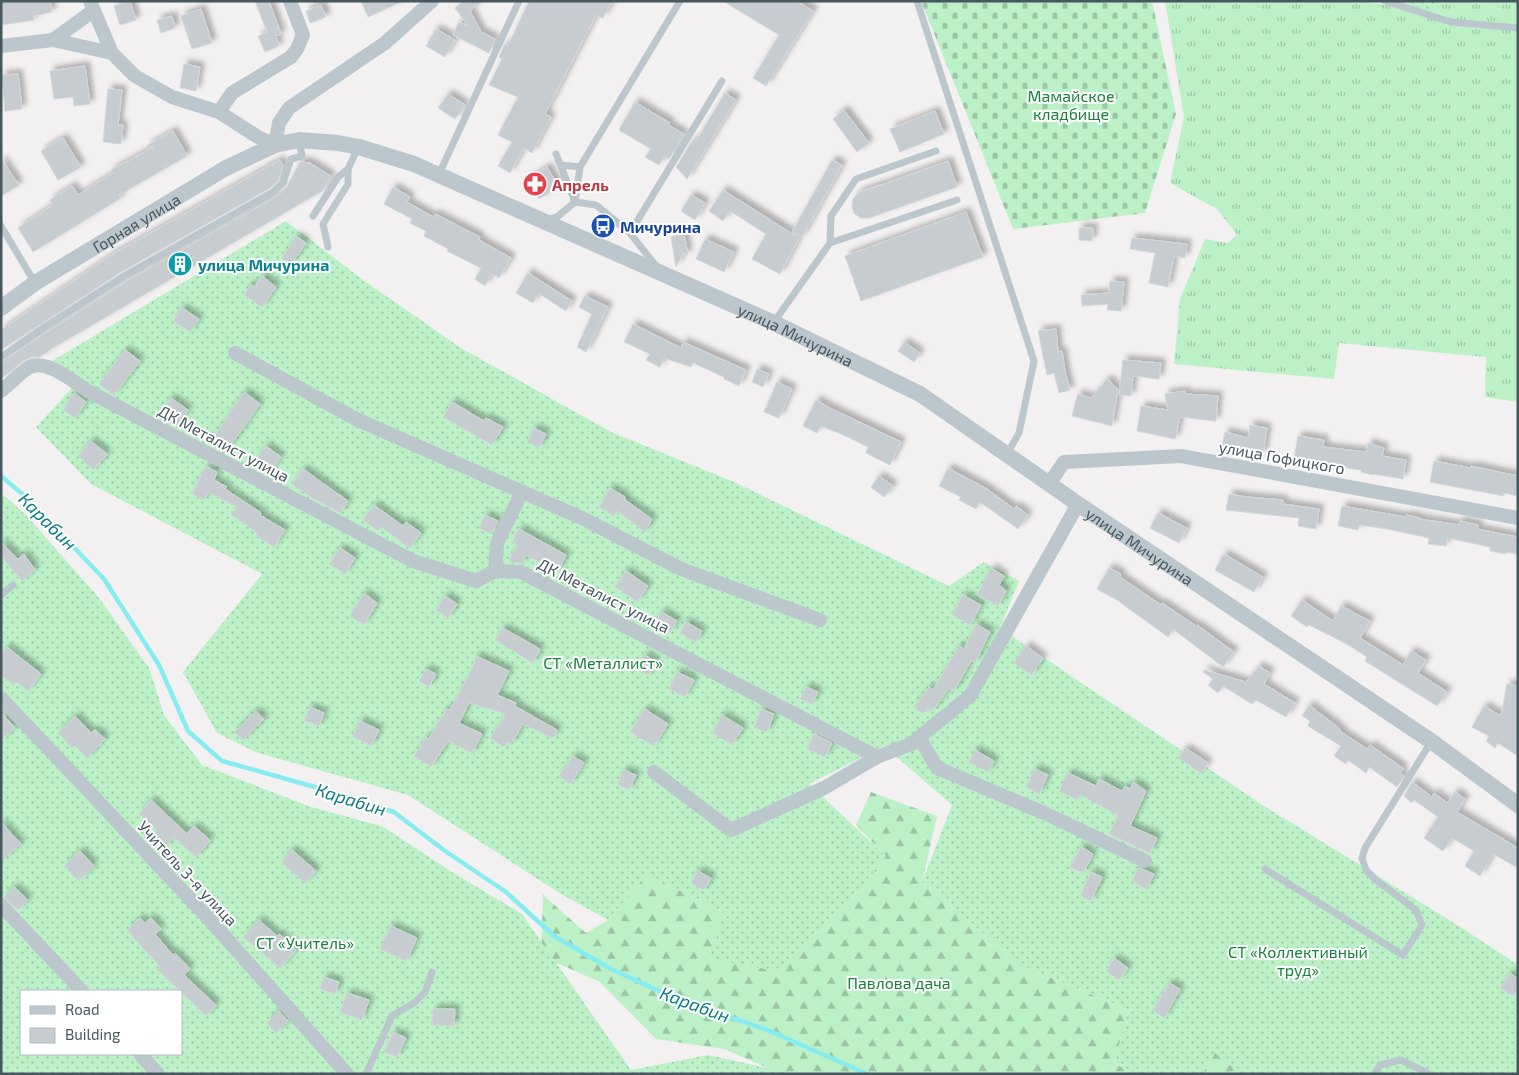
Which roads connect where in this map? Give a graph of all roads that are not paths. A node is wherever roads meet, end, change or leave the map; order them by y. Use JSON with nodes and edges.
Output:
{"nodes":[{"id":1,"x":290,"y":1,"type":"edge"},
{"id":2,"x":432,"y":1,"type":"edge"},
{"id":3,"x":519,"y":1,"type":"edge"},
{"id":4,"x":680,"y":1,"type":"edge"},
{"id":5,"x":917,"y":1,"type":"edge"},
{"id":6,"x":1385,"y":1,"type":"edge"},
{"id":7,"x":91,"y":6,"type":"edge"},
{"id":8,"x":1518,"y":28,"type":"edge"},
{"id":9,"x":53,"y":40,"type":"junction"},
{"id":10,"x":1,"y":46,"type":"edge"},
{"id":11,"x":112,"y":53,"type":"junction"},
{"id":12,"x":722,"y":81,"type":"dead end"},
{"id":13,"x":219,"y":112,"type":"junction"},
{"id":14,"x":299,"y":140,"type":"junction"},
{"id":15,"x":274,"y":145,"type":"junction"},
{"id":16,"x":359,"y":147,"type":"junction"},
{"id":17,"x":936,"y":151,"type":"dead end"},
{"id":18,"x":556,"y":154,"type":"dead end"},
{"id":19,"x":561,"y":165,"type":"junction"},
{"id":20,"x":580,"y":167,"type":"junction"},
{"id":21,"x":348,"y":169,"type":"junction"},
{"id":22,"x":439,"y":174,"type":"junction"},
{"id":23,"x":957,"y":200,"type":"dead end"},
{"id":24,"x":575,"y":202,"type":"junction"},
{"id":25,"x":313,"y":216,"type":"dead end"},
{"id":26,"x":544,"y":220,"type":"junction"},
{"id":27,"x":1,"y":226,"type":"edge"},
{"id":28,"x":630,"y":233,"type":"junction"},
{"id":29,"x":830,"y":244,"type":"junction"},
{"id":30,"x":328,"y":247,"type":"dead end"},
{"id":31,"x":662,"y":274,"type":"junction"},
{"id":32,"x":35,"y":283,"type":"junction"},
{"id":33,"x":1,"y":308,"type":"edge"},
{"id":34,"x":774,"y":323,"type":"junction"},
{"id":35,"x":235,"y":353,"type":"dead end"},
{"id":36,"x":1,"y":357,"type":"edge"},
{"id":37,"x":1,"y":391,"type":"edge"},
{"id":38,"x":1007,"y":454,"type":"junction"},
{"id":39,"x":1049,"y":484,"type":"junction"},
{"id":40,"x":522,"y":492,"type":"junction"},
{"id":41,"x":1078,"y":504,"type":"junction"},
{"id":42,"x":1518,"y":518,"type":"edge"},
{"id":43,"x":496,"y":571,"type":"junction"},
{"id":44,"x":13,"y":585,"type":"dead end"},
{"id":45,"x":1,"y":596,"type":"edge"},
{"id":46,"x":820,"y":620,"type":"dead end"},
{"id":47,"x":1,"y":698,"type":"edge"},
{"id":48,"x":919,"y":737,"type":"junction"},
{"id":49,"x":1431,"y":742,"type":"junction"},
{"id":50,"x":877,"y":757,"type":"junction"},
{"id":51,"x":654,"y":772,"type":"dead end"},
{"id":52,"x":1518,"y":805,"type":"edge"},
{"id":53,"x":1145,"y":862,"type":"dead end"},
{"id":54,"x":1265,"y":869,"type":"dead end"},
{"id":55,"x":1,"y":905,"type":"edge"},
{"id":56,"x":432,"y":972,"type":"dead end"},
{"id":57,"x":81,"y":990,"type":"edge"},
{"id":58,"x":141,"y":1055,"type":"edge"},
{"id":59,"x":158,"y":1074,"type":"edge"},
{"id":60,"x":347,"y":1074,"type":"edge"},
{"id":61,"x":366,"y":1074,"type":"edge"},
{"id":62,"x":1375,"y":1074,"type":"edge"},
{"id":63,"x":1429,"y":1074,"type":"edge"}],
"edges":[{"from":1,"to":13,"type":"street"},
{"from":2,"to":15,"type":"street"},
{"from":3,"to":22,"type":"lane"},
{"from":4,"to":20,"type":"lane"},
{"from":5,"to":38,"type":"lane"},
{"from":6,"to":8,"type":"lane"},
{"from":7,"to":9,"type":"street"},
{"from":7,"to":11,"type":"street"},
{"from":9,"to":10,"type":"street"},
{"from":9,"to":11,"type":"street"},
{"from":11,"to":13,"type":"street"},
{"from":12,"to":28,"type":"lane"},
{"from":13,"to":15,"type":"street"},
{"from":14,"to":15,"type":"street","name":"улица Мичурина"},
{"from":14,"to":16,"type":"street","name":"улица Мичурина"},
{"from":14,"to":36,"type":"lane"},
{"from":15,"to":32,"type":"street","name":"Горная улица"},
{"from":16,"to":21,"type":"lane"},
{"from":16,"to":22,"type":"street","name":"улица Мичурина"},
{"from":17,"to":29,"type":"lane"},
{"from":18,"to":19,"type":"lane"},
{"from":19,"to":20,"type":"lane"},
{"from":19,"to":24,"type":"lane"},
{"from":20,"to":24,"type":"lane"},
{"from":21,"to":25,"type":"lane"},
{"from":21,"to":30,"type":"lane"},
{"from":22,"to":26,"type":"street","name":"улица Мичурина"},
{"from":23,"to":29,"type":"lane"},
{"from":24,"to":26,"type":"lane"},
{"from":24,"to":28,"type":"lane"},
{"from":26,"to":31,"type":"street","name":"улица Мичурина"},
{"from":27,"to":32,"type":"lane"},
{"from":28,"to":31,"type":"lane"},
{"from":29,"to":34,"type":"lane"},
{"from":31,"to":34,"type":"street","name":"улица Мичурина"},
{"from":32,"to":33,"type":"street","name":"Горная улица"},
{"from":34,"to":38,"type":"street","name":"улица Мичурина"},
{"from":35,"to":40,"type":"street"},
{"from":37,"to":43,"type":"street","name":"ДК Металист улица"},
{"from":38,"to":39,"type":"street","name":"улица Мичурина"},
{"from":39,"to":41,"type":"street","name":"улица Мичурина"},
{"from":39,"to":42,"type":"street","name":"улица Гофицкого"},
{"from":40,"to":43,"type":"street"},
{"from":40,"to":46,"type":"street"},
{"from":41,"to":48,"type":"street"},
{"from":41,"to":49,"type":"street","name":"улица Мичурина"},
{"from":43,"to":50,"type":"street","name":"ДК Металист улица"},
{"from":44,"to":45,"type":"lane"},
{"from":47,"to":60,"type":"street","name":"Учитель 3-я улица"},
{"from":48,"to":50,"type":"street"},
{"from":48,"to":53,"type":"street"},
{"from":49,"to":52,"type":"street","name":"улица Мичурина"},
{"from":49,"to":54,"type":"lane"},
{"from":50,"to":51,"type":"street"},
{"from":55,"to":57,"type":"street"},
{"from":56,"to":61,"type":"lane"},
{"from":58,"to":59,"type":"street"},
{"from":62,"to":63,"type":"lane"}]}
